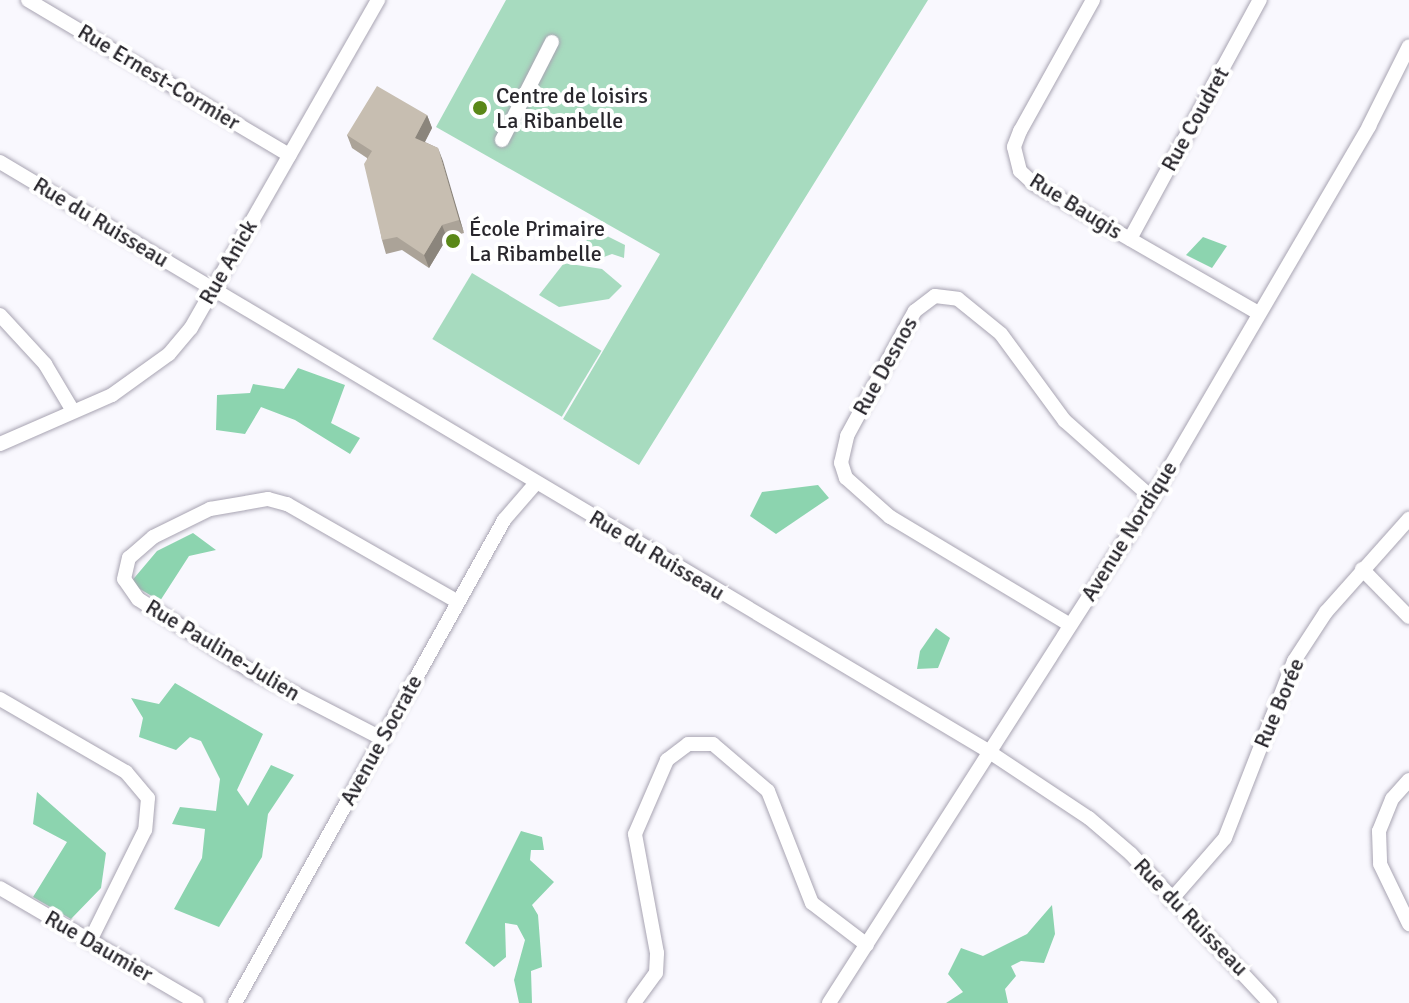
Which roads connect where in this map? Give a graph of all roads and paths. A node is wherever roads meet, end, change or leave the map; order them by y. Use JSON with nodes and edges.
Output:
{"nodes":[{"id":1,"x":28,"y":0,"type":"edge"},
{"id":2,"x":378,"y":0,"type":"edge"},
{"id":3,"x":1093,"y":0,"type":"edge"},
{"id":4,"x":1260,"y":0,"type":"edge"},
{"id":5,"x":552,"y":42,"type":"dead end"},
{"id":6,"x":1409,"y":46,"type":"edge"},
{"id":7,"x":502,"y":140,"type":"dead end"},
{"id":8,"x":289,"y":155,"type":"junction"},
{"id":9,"x":0,"y":162,"type":"edge"},
{"id":10,"x":1130,"y":239,"type":"junction"},
{"id":11,"x":212,"y":289,"type":"junction"},
{"id":12,"x":1258,"y":313,"type":"junction"},
{"id":13,"x":0,"y":315,"type":"edge"},
{"id":14,"x":73,"y":411,"type":"junction"},
{"id":15,"x":0,"y":444,"type":"edge"},
{"id":16,"x":536,"y":483,"type":"junction"},
{"id":17,"x":1152,"y":498,"type":"junction"},
{"id":18,"x":1409,"y":519,"type":"edge"},
{"id":19,"x":1362,"y":569,"type":"junction"},
{"id":20,"x":458,"y":602,"type":"junction"},
{"id":21,"x":1409,"y":617,"type":"edge"},
{"id":22,"x":1070,"y":625,"type":"junction"},
{"id":23,"x":0,"y":699,"type":"edge"},
{"id":24,"x":381,"y":738,"type":"junction"},
{"id":25,"x":988,"y":751,"type":"junction"},
{"id":26,"x":1409,"y":780,"type":"edge"},
{"id":27,"x":0,"y":888,"type":"edge"},
{"id":28,"x":1171,"y":900,"type":"junction"},
{"id":29,"x":1409,"y":924,"type":"edge"},
{"id":30,"x":90,"y":941,"type":"junction"},
{"id":31,"x":867,"y":945,"type":"junction"},
{"id":32,"x":197,"y":1003,"type":"edge"},
{"id":33,"x":235,"y":1003,"type":"edge"},
{"id":34,"x":634,"y":1003,"type":"edge"},
{"id":35,"x":829,"y":1003,"type":"edge"},
{"id":36,"x":1270,"y":1003,"type":"edge"}],
"edges":[{"from":1,"to":8,"type":"street","name":"Rue Ernest-Cormier"},
{"from":2,"to":8,"type":"street","name":"Rue Anick"},
{"from":3,"to":10,"type":"street","name":"Rue Baugis"},
{"from":4,"to":10,"type":"street","name":"Rue Coudret"},
{"from":5,"to":7,"type":"street"},
{"from":6,"to":12,"type":"street","name":"Avenue Nordique"},
{"from":8,"to":11,"type":"street","name":"Rue Anick"},
{"from":9,"to":11,"type":"street","name":"Rue du Ruisseau"},
{"from":10,"to":12,"type":"street","name":"Rue Baugis"},
{"from":11,"to":14,"type":"street","name":"Rue Anick"},
{"from":11,"to":16,"type":"street","name":"Rue du Ruisseau"},
{"from":12,"to":17,"type":"street","name":"Avenue Nordique"},
{"from":13,"to":14,"type":"street"},
{"from":14,"to":15,"type":"street","name":"Rue Anick"},
{"from":16,"to":20,"type":"street","name":"Avenue Socrate"},
{"from":16,"to":25,"type":"street","name":"Rue du Ruisseau"},
{"from":17,"to":22,"type":"street","name":"Avenue Nordique"},
{"from":17,"to":22,"type":"street","name":"Rue Desnos"},
{"from":18,"to":19,"type":"street","name":"Rue Borée"},
{"from":19,"to":21,"type":"street"},
{"from":19,"to":28,"type":"street","name":"Rue Borée"},
{"from":20,"to":24,"type":"street","name":"Avenue Socrate"},
{"from":20,"to":24,"type":"street","name":"Rue Pauline-Julien"},
{"from":22,"to":25,"type":"street","name":"Avenue Nordique"},
{"from":23,"to":30,"type":"street"},
{"from":24,"to":33,"type":"street","name":"Avenue Socrate"},
{"from":25,"to":28,"type":"street","name":"Rue du Ruisseau"},
{"from":25,"to":31,"type":"street","name":"Avenue Nordique"},
{"from":26,"to":29,"type":"street"},
{"from":27,"to":30,"type":"street","name":"Rue Daumier"},
{"from":28,"to":36,"type":"street","name":"Rue du Ruisseau"},
{"from":30,"to":32,"type":"street","name":"Rue Daumier"},
{"from":31,"to":34,"type":"street"},
{"from":31,"to":35,"type":"street","name":"Avenue Nordique"}]}
